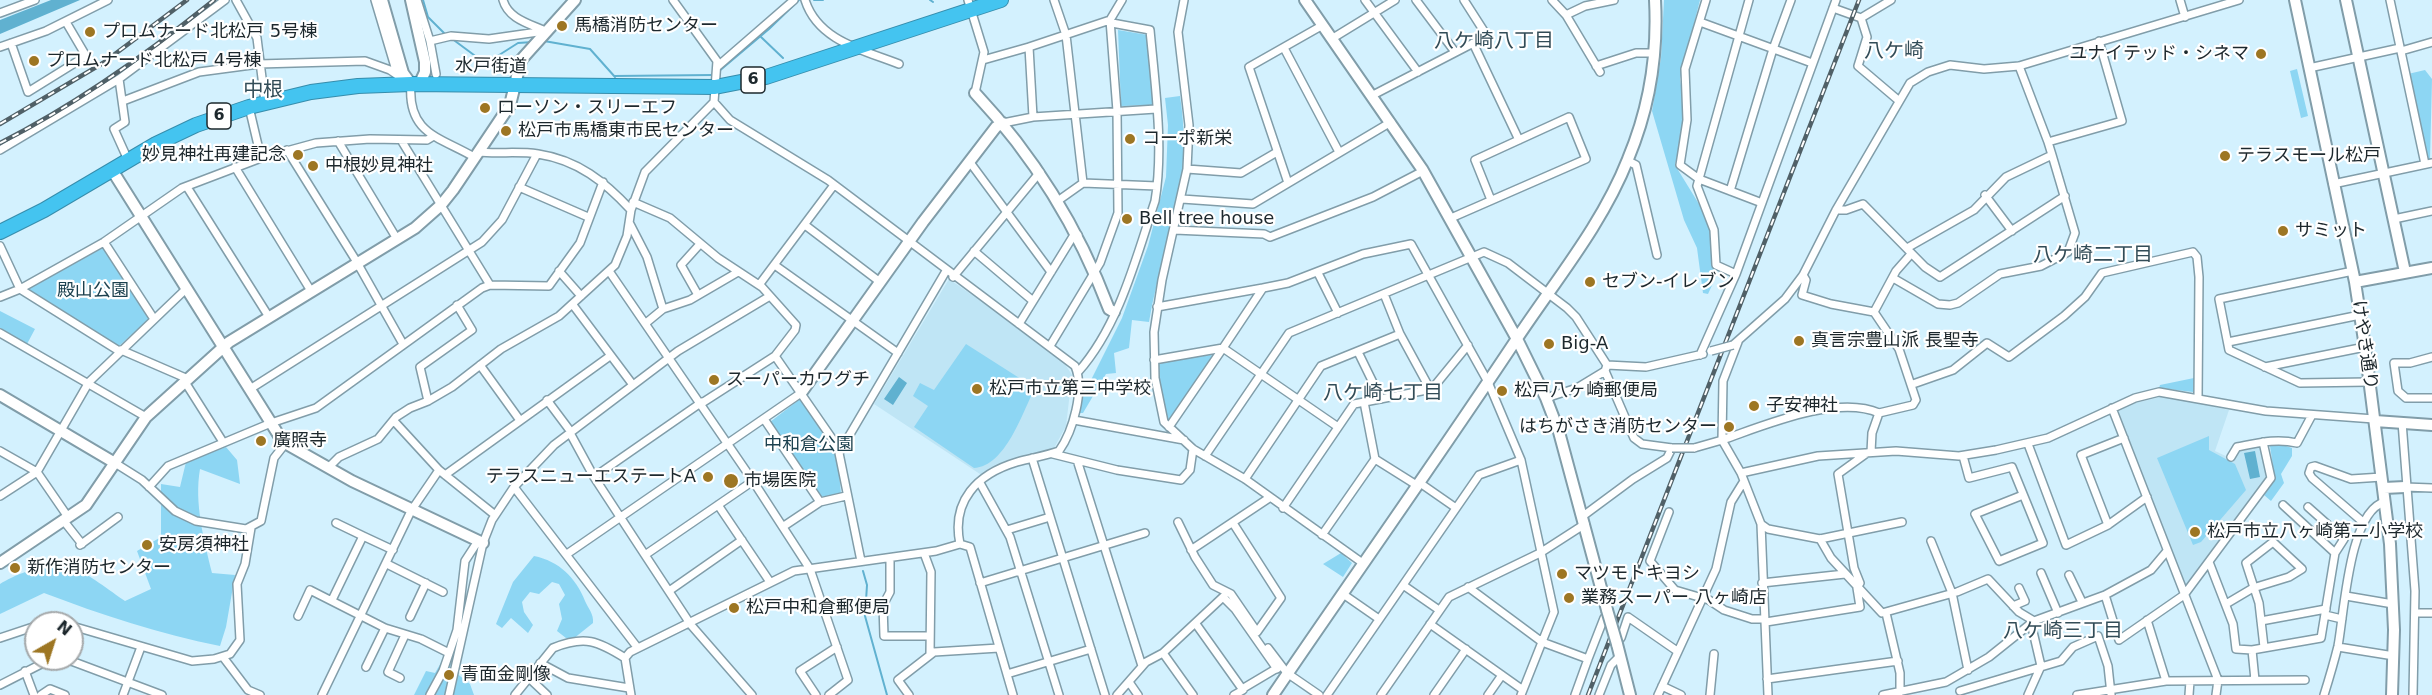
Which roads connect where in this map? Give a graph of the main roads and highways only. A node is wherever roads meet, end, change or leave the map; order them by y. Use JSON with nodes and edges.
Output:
{"nodes":[{"id":1,"x":1001,"y":0,"type":"edge"},
{"id":2,"x":970,"y":5,"type":"edge"},
{"id":3,"x":0,"y":232,"type":"edge"}],
"edges":[{"from":1,"to":2,"type":"highway","name":"水戸街道","number":"6"},
{"from":2,"to":3,"type":"highway","name":"水戸街道","number":"6"}]}
